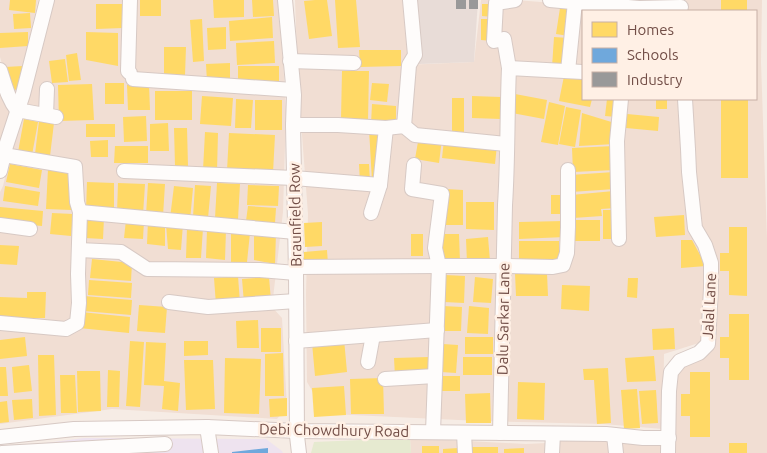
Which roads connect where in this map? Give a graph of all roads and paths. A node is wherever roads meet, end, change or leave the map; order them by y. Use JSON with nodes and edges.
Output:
{"nodes":[{"id":1,"x":47,"y":0,"type":"edge"},
{"id":2,"x":130,"y":0,"type":"edge"},
{"id":3,"x":285,"y":0,"type":"edge"},
{"id":4,"x":410,"y":0,"type":"edge"},
{"id":5,"x":514,"y":0,"type":"edge"},
{"id":6,"x":550,"y":0,"type":"edge"},
{"id":7,"x":576,"y":2,"type":"junction"},
{"id":8,"x":681,"y":6,"type":"edge"},
{"id":9,"x":290,"y":61,"type":"junction"},
{"id":10,"x":354,"y":63,"type":"dead end"},
{"id":11,"x":508,"y":68,"type":"junction"},
{"id":12,"x":0,"y":70,"type":"edge"},
{"id":13,"x":568,"y":71,"type":"junction"},
{"id":14,"x":582,"y":72,"type":"edge"},
{"id":15,"x":47,"y":89,"type":"dead end"},
{"id":16,"x":293,"y":90,"type":"junction"},
{"id":17,"x":620,"y":100,"type":"edge"},
{"id":18,"x":685,"y":100,"type":"edge"},
{"id":19,"x":17,"y":110,"type":"junction"},
{"id":20,"x":293,"y":125,"type":"junction"},
{"id":21,"x":404,"y":126,"type":"junction"},
{"id":22,"x":386,"y":128,"type":"junction"},
{"id":23,"x":506,"y":144,"type":"junction"},
{"id":24,"x":4,"y":155,"type":"junction"},
{"id":25,"x":414,"y":165,"type":"dead end"},
{"id":26,"x":0,"y":170,"type":"edge"},
{"id":27,"x":568,"y":170,"type":"dead end"},
{"id":28,"x":124,"y":171,"type":"dead end"},
{"id":29,"x":294,"y":178,"type":"junction"},
{"id":30,"x":380,"y":185,"type":"junction"},
{"id":31,"x":80,"y":212,"type":"junction"},
{"id":32,"x":371,"y":213,"type":"dead end"},
{"id":33,"x":0,"y":225,"type":"edge"},
{"id":34,"x":30,"y":229,"type":"dead end"},
{"id":35,"x":295,"y":232,"type":"junction"},
{"id":36,"x":619,"y":239,"type":"dead end"},
{"id":37,"x":79,"y":250,"type":"junction"},
{"id":38,"x":439,"y":266,"type":"junction"},
{"id":39,"x":504,"y":266,"type":"junction"},
{"id":40,"x":296,"y":270,"type":"junction"},
{"id":41,"x":296,"y":301,"type":"junction"},
{"id":42,"x":169,"y":302,"type":"dead end"},
{"id":43,"x":0,"y":323,"type":"edge"},
{"id":44,"x":437,"y":330,"type":"junction"},
{"id":45,"x":373,"y":335,"type":"junction"},
{"id":46,"x":296,"y":341,"type":"junction"},
{"id":47,"x":368,"y":362,"type":"dead end"},
{"id":48,"x":435,"y":376,"type":"junction"},
{"id":49,"x":385,"y":379,"type":"dead end"},
{"id":50,"x":208,"y":427,"type":"junction"},
{"id":51,"x":297,"y":431,"type":"junction"},
{"id":52,"x":433,"y":432,"type":"junction"},
{"id":53,"x":464,"y":433,"type":"junction"},
{"id":54,"x":500,"y":433,"type":"junction"},
{"id":55,"x":553,"y":434,"type":"junction"},
{"id":56,"x":614,"y":435,"type":"junction"},
{"id":57,"x":0,"y":437,"type":"edge"},
{"id":58,"x":669,"y":438,"type":"junction"},
{"id":59,"x":165,"y":444,"type":"dead end"},
{"id":60,"x":2,"y":453,"type":"edge"},
{"id":61,"x":211,"y":453,"type":"edge"},
{"id":62,"x":298,"y":453,"type":"edge"},
{"id":63,"x":465,"y":453,"type":"edge"},
{"id":64,"x":552,"y":453,"type":"edge"},
{"id":65,"x":616,"y":453,"type":"edge"},
{"id":66,"x":668,"y":453,"type":"edge"}],
"edges":[{"from":1,"to":19,"type":"street"},
{"from":2,"to":16,"type":"street"},
{"from":3,"to":9,"type":"street","name":"Braunfield Row"},
{"from":4,"to":21,"type":"street"},
{"from":5,"to":11,"type":"street","name":"Dalu Sarkar Lane"},
{"from":6,"to":7,"type":"street"},
{"from":7,"to":8,"type":"street"},
{"from":7,"to":13,"type":"street"},
{"from":9,"to":10,"type":"street"},
{"from":9,"to":16,"type":"street","name":"Braunfield Row"},
{"from":11,"to":13,"type":"street"},
{"from":11,"to":23,"type":"street","name":"Dalu Sarkar Lane"},
{"from":12,"to":19,"type":"street"},
{"from":13,"to":14,"type":"street"},
{"from":15,"to":19,"type":"street"},
{"from":16,"to":20,"type":"street","name":"Braunfield Row"},
{"from":17,"to":36,"type":"street"},
{"from":18,"to":58,"type":"street","name":"Jalal Lane"},
{"from":19,"to":24,"type":"street"},
{"from":20,"to":22,"type":"street"},
{"from":20,"to":29,"type":"street","name":"Braunfield Row"},
{"from":21,"to":22,"type":"street"},
{"from":21,"to":23,"type":"street"},
{"from":22,"to":30,"type":"street"},
{"from":23,"to":39,"type":"street","name":"Dalu Sarkar Lane"},
{"from":24,"to":26,"type":"street"},
{"from":24,"to":31,"type":"street"},
{"from":25,"to":38,"type":"street"},
{"from":27,"to":39,"type":"street"},
{"from":28,"to":29,"type":"street"},
{"from":29,"to":30,"type":"street"},
{"from":29,"to":35,"type":"street","name":"Braunfield Row"},
{"from":30,"to":32,"type":"street"},
{"from":31,"to":35,"type":"street"},
{"from":31,"to":37,"type":"street"},
{"from":33,"to":34,"type":"street"},
{"from":35,"to":40,"type":"street","name":"Braunfield Row"},
{"from":37,"to":40,"type":"street"},
{"from":37,"to":43,"type":"street"},
{"from":38,"to":39,"type":"street"},
{"from":38,"to":40,"type":"street"},
{"from":38,"to":44,"type":"street"},
{"from":39,"to":54,"type":"street","name":"Dalu Sarkar Lane"},
{"from":40,"to":41,"type":"street","name":"Braunfield Row"},
{"from":41,"to":42,"type":"street"},
{"from":41,"to":46,"type":"street","name":"Braunfield Row"},
{"from":44,"to":45,"type":"street"},
{"from":44,"to":48,"type":"street"},
{"from":45,"to":46,"type":"street"},
{"from":45,"to":47,"type":"street"},
{"from":46,"to":51,"type":"street","name":"Braunfield Row"},
{"from":48,"to":49,"type":"street"},
{"from":48,"to":52,"type":"street"},
{"from":50,"to":51,"type":"street","name":"Debi Chowdhury Road"},
{"from":50,"to":57,"type":"street","name":"Debi Chowdhury Road"},
{"from":50,"to":61,"type":"street"},
{"from":51,"to":52,"type":"street","name":"Debi Chowdhury Road"},
{"from":51,"to":62,"type":"street","name":"Braunfield Row"},
{"from":52,"to":53,"type":"street","name":"Debi Chowdhury Road"},
{"from":53,"to":54,"type":"street","name":"Debi Chowdhury Road"},
{"from":53,"to":63,"type":"street"},
{"from":54,"to":55,"type":"street","name":"Debi Chowdhury Road"},
{"from":55,"to":56,"type":"street","name":"Debi Chowdhury Road"},
{"from":55,"to":64,"type":"street"},
{"from":56,"to":58,"type":"street","name":"Debi Chowdhury Road"},
{"from":56,"to":65,"type":"street"},
{"from":58,"to":66,"type":"street"},
{"from":59,"to":60,"type":"street"}]}
